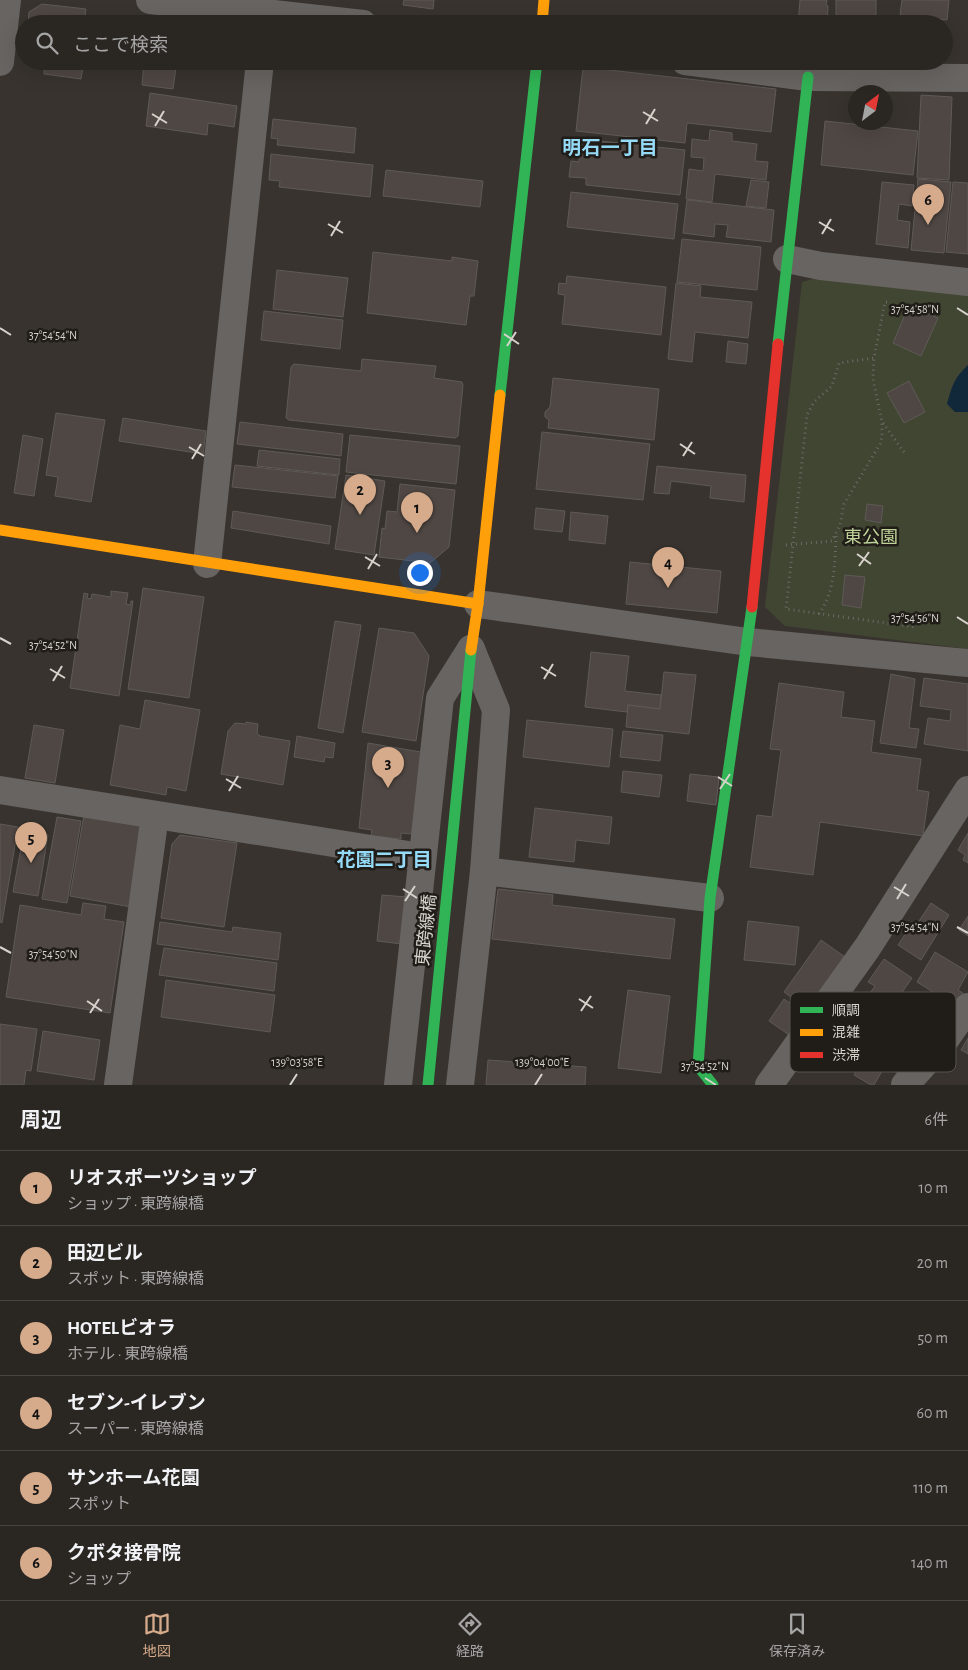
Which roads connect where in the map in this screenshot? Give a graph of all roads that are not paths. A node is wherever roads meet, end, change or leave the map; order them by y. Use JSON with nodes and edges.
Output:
{"nodes":[{"id":1,"x":7,"y":0,"type":"edge"},
{"id":2,"x":150,"y":0,"type":"edge"},
{"id":3,"x":544,"y":0,"type":"edge"},
{"id":4,"x":246,"y":15,"type":"edge"},
{"id":5,"x":543,"y":15,"type":"edge"},
{"id":6,"x":0,"y":62,"type":"edge"},
{"id":7,"x":259,"y":70,"type":"edge"},
{"id":8,"x":536,"y":70,"type":"edge"},
{"id":9,"x":754,"y":70,"type":"edge"},
{"id":10,"x":808,"y":77,"type":"junction"},
{"id":11,"x":968,"y":78,"type":"edge"},
{"id":12,"x":787,"y":259,"type":"junction"},
{"id":13,"x":968,"y":282,"type":"edge"},
{"id":14,"x":0,"y":530,"type":"edge"},
{"id":15,"x":207,"y":564,"type":"junction"},
{"id":16,"x":478,"y":604,"type":"junction"},
{"id":17,"x":748,"y":642,"type":"junction"},
{"id":18,"x":471,"y":649,"type":"junction"},
{"id":19,"x":968,"y":663,"type":"edge"},
{"id":20,"x":0,"y":790,"type":"edge"},
{"id":21,"x":968,"y":790,"type":"edge"},
{"id":22,"x":155,"y":815,"type":"junction"},
{"id":23,"x":421,"y":858,"type":"junction"},
{"id":24,"x":484,"y":871,"type":"junction"},
{"id":25,"x":710,"y":898,"type":"junction"},
{"id":26,"x":836,"y":992,"type":"edge"},
{"id":27,"x":968,"y":1007,"type":"edge"},
{"id":28,"x":956,"y":1024,"type":"edge"},
{"id":29,"x":790,"y":1056,"type":"edge"},
{"id":30,"x":917,"y":1072,"type":"edge"},
{"id":31,"x":118,"y":1085,"type":"edge"},
{"id":32,"x":398,"y":1085,"type":"edge"},
{"id":33,"x":428,"y":1085,"type":"edge"},
{"id":34,"x":460,"y":1085,"type":"edge"},
{"id":35,"x":713,"y":1085,"type":"edge"},
{"id":36,"x":769,"y":1085,"type":"edge"},
{"id":37,"x":905,"y":1085,"type":"edge"}],
"edges":[{"from":1,"to":6,"type":"street"},
{"from":2,"to":4,"type":"street"},
{"from":3,"to":5,"type":"street"},
{"from":7,"to":15,"type":"street"},
{"from":8,"to":16,"type":"street","name":"東跨線橋"},
{"from":9,"to":10,"type":"street"},
{"from":10,"to":11,"type":"street"},
{"from":10,"to":12,"type":"street"},
{"from":12,"to":13,"type":"street"},
{"from":12,"to":17,"type":"street"},
{"from":14,"to":15,"type":"street"},
{"from":15,"to":16,"type":"street"},
{"from":16,"to":17,"type":"street"},
{"from":16,"to":18,"type":"street","name":"東跨線橋"},
{"from":17,"to":19,"type":"street"},
{"from":17,"to":25,"type":"street"},
{"from":18,"to":23,"type":"street"},
{"from":18,"to":24,"type":"street"},
{"from":18,"to":33,"type":"street","name":"東跨線橋"},
{"from":20,"to":22,"type":"street"},
{"from":21,"to":26,"type":"street"},
{"from":22,"to":23,"type":"street"},
{"from":22,"to":31,"type":"street"},
{"from":23,"to":32,"type":"street"},
{"from":24,"to":25,"type":"street"},
{"from":24,"to":34,"type":"street"},
{"from":25,"to":35,"type":"street"},
{"from":27,"to":28,"type":"street"},
{"from":29,"to":36,"type":"street"},
{"from":30,"to":37,"type":"street"}]}
